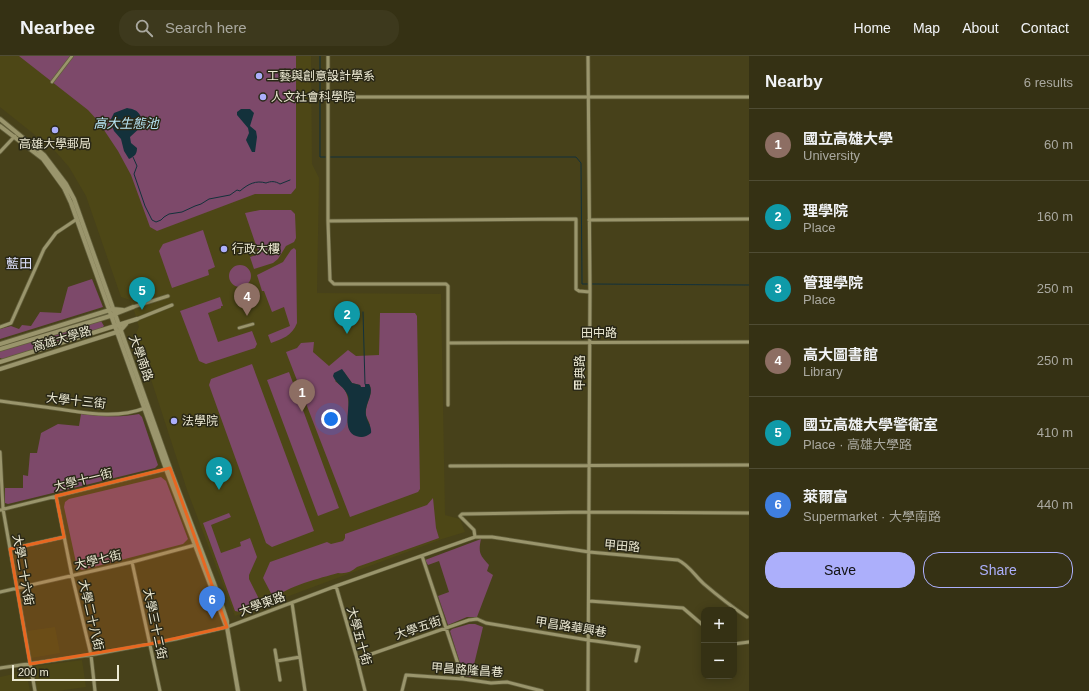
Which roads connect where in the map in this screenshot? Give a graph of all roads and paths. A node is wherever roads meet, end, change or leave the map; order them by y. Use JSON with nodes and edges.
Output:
{"nodes":[{"id":1,"x":72,"y":56,"type":"edge"},
{"id":2,"x":328,"y":56,"type":"edge"},
{"id":3,"x":588,"y":56,"type":"edge"},
{"id":4,"x":52,"y":82,"type":"dead end"},
{"id":5,"x":328,"y":97,"type":"junction"},
{"id":6,"x":589,"y":97,"type":"junction"},
{"id":7,"x":749,"y":97,"type":"edge"},
{"id":8,"x":0,"y":119,"type":"edge"},
{"id":9,"x":0,"y":126,"type":"edge"},
{"id":10,"x":18,"y":133,"type":"junction"},
{"id":11,"x":14,"y":137,"type":"junction"},
{"id":12,"x":0,"y":152,"type":"edge"},
{"id":13,"x":79,"y":218,"type":"junction"},
{"id":14,"x":749,"y":219,"type":"edge"},
{"id":15,"x":589,"y":220,"type":"junction"},
{"id":16,"x":328,"y":221,"type":"junction"},
{"id":17,"x":590,"y":291,"type":"junction"},
{"id":18,"x":168,"y":296,"type":"dead end"},
{"id":19,"x":172,"y":305,"type":"dead end"},
{"id":20,"x":133,"y":307,"type":"joint"},
{"id":21,"x":110,"y":309,"type":"junction"},
{"id":22,"x":124,"y":310,"type":"junction"},
{"id":23,"x":112,"y":315,"type":"junction"},
{"id":24,"x":137,"y":319,"type":"joint"},
{"id":25,"x":127,"y":323,"type":"junction"},
{"id":26,"x":252,"y":324,"type":"dead end"},
{"id":27,"x":0,"y":326,"type":"edge"},
{"id":28,"x":116,"y":326,"type":"junction"},
{"id":29,"x":239,"y":328,"type":"dead end"},
{"id":30,"x":118,"y":332,"type":"junction"},
{"id":31,"x":449,"y":342,"type":"junction"},
{"id":32,"x":589,"y":342,"type":"junction"},
{"id":33,"x":749,"y":342,"type":"edge"},
{"id":34,"x":0,"y":344,"type":"edge"},
{"id":35,"x":0,"y":349,"type":"edge"},
{"id":36,"x":0,"y":362,"type":"edge"},
{"id":37,"x":0,"y":369,"type":"edge"},
{"id":38,"x":0,"y":402,"type":"edge"},
{"id":39,"x":448,"y":405,"type":"dead end"},
{"id":40,"x":146,"y":407,"type":"junction"},
{"id":41,"x":0,"y":452,"type":"edge"},
{"id":42,"x":589,"y":465,"type":"junction"},
{"id":43,"x":749,"y":465,"type":"edge"},
{"id":44,"x":450,"y":466,"type":"dead end"},
{"id":45,"x":168,"y":469,"type":"junction"},
{"id":46,"x":56,"y":496,"type":"junction"},
{"id":47,"x":2,"y":509,"type":"edge"},
{"id":48,"x":589,"y":512,"type":"junction"},
{"id":49,"x":749,"y":513,"type":"edge"},
{"id":50,"x":64,"y":536,"type":"junction"},
{"id":51,"x":475,"y":537,"type":"junction"},
{"id":52,"x":197,"y":544,"type":"junction"},
{"id":53,"x":10,"y":549,"type":"junction"},
{"id":54,"x":589,"y":552,"type":"junction"},
{"id":55,"x":422,"y":556,"type":"junction"},
{"id":56,"x":132,"y":562,"type":"junction"},
{"id":57,"x":72,"y":576,"type":"junction"},
{"id":58,"x":336,"y":586,"type":"junction"},
{"id":59,"x":17,"y":588,"type":"junction"},
{"id":60,"x":0,"y":592,"type":"edge"},
{"id":61,"x":589,"y":601,"type":"junction"},
{"id":62,"x":292,"y":603,"type":"junction"},
{"id":63,"x":747,"y":617,"type":"dead end"},
{"id":64,"x":486,"y":622,"type":"joint"},
{"id":65,"x":701,"y":623,"type":"edge"},
{"id":66,"x":226,"y":627,"type":"junction"},
{"id":67,"x":446,"y":628,"type":"junction"},
{"id":68,"x":588,"y":640,"type":"junction"},
{"id":69,"x":749,"y":642,"type":"edge"},
{"id":70,"x":150,"y":644,"type":"junction"},
{"id":71,"x":737,"y":644,"type":"edge"},
{"id":72,"x":275,"y":650,"type":"dead end"},
{"id":73,"x":91,"y":655,"type":"junction"},
{"id":74,"x":300,"y":657,"type":"junction"},
{"id":75,"x":357,"y":659,"type":"junction"},
{"id":76,"x":277,"y":661,"type":"junction"},
{"id":77,"x":636,"y":661,"type":"dead end"},
{"id":78,"x":30,"y":664,"type":"junction"},
{"id":79,"x":0,"y":668,"type":"edge"},
{"id":80,"x":463,"y":679,"type":"junction"},
{"id":81,"x":280,"y":680,"type":"dead end"},
{"id":82,"x":35,"y":691,"type":"edge"},
{"id":83,"x":95,"y":691,"type":"edge"},
{"id":84,"x":160,"y":691,"type":"edge"},
{"id":85,"x":238,"y":691,"type":"edge"},
{"id":86,"x":305,"y":691,"type":"edge"},
{"id":87,"x":365,"y":691,"type":"edge"},
{"id":88,"x":402,"y":691,"type":"edge"},
{"id":89,"x":542,"y":691,"type":"edge"},
{"id":90,"x":588,"y":691,"type":"edge"}],
"edges":[{"from":1,"to":4,"type":"street"},
{"from":2,"to":5,"type":"street"},
{"from":3,"to":6,"type":"street","name":"甲典路"},
{"from":5,"to":6,"type":"street"},
{"from":5,"to":16,"type":"street"},
{"from":6,"to":7,"type":"street"},
{"from":6,"to":15,"type":"street","name":"甲典路"},
{"from":8,"to":10,"type":"street","name":"大學南路"},
{"from":9,"to":11,"type":"street","name":"大學南路"},
{"from":10,"to":11,"type":"street"},
{"from":10,"to":13,"type":"street","name":"大學南路"},
{"from":11,"to":12,"type":"street"},
{"from":11,"to":13,"type":"street","name":"大學南路"},
{"from":13,"to":21,"type":"street","name":"大學南路"},
{"from":13,"to":27,"type":"street"},
{"from":14,"to":15,"type":"street"},
{"from":15,"to":17,"type":"street","name":"甲典路"},
{"from":16,"to":17,"type":"street"},
{"from":16,"to":31,"type":"street"},
{"from":17,"to":32,"type":"street","name":"甲典路"},
{"from":18,"to":20,"type":"street"},
{"from":19,"to":24,"type":"street"},
{"from":20,"to":22,"type":"street","name":"高雄大學路"},
{"from":21,"to":22,"type":"street","name":"高雄大學路"},
{"from":21,"to":23,"type":"street","name":"大學南路"},
{"from":21,"to":34,"type":"street","name":"高雄大學路"},
{"from":22,"to":23,"type":"street","name":"高雄大學路"},
{"from":23,"to":28,"type":"street","name":"大學南路"},
{"from":23,"to":35,"type":"street","name":"高雄大學路"},
{"from":24,"to":25,"type":"street","name":"高雄大學路"},
{"from":25,"to":28,"type":"street","name":"高雄大學路"},
{"from":25,"to":30,"type":"street","name":"高雄大學路"},
{"from":26,"to":29,"type":"street"},
{"from":28,"to":30,"type":"street","name":"大學南路"},
{"from":28,"to":36,"type":"street","name":"高雄大學路"},
{"from":30,"to":37,"type":"street","name":"高雄大學路"},
{"from":30,"to":40,"type":"street","name":"大學南路"},
{"from":31,"to":32,"type":"street","name":"田中路"},
{"from":31,"to":39,"type":"street"},
{"from":32,"to":33,"type":"street","name":"田中路"},
{"from":32,"to":42,"type":"street","name":"甲典路"},
{"from":38,"to":40,"type":"street","name":"大學十三街"},
{"from":40,"to":45,"type":"street","name":"大學南路"},
{"from":41,"to":47,"type":"street","name":"大學二十六街"},
{"from":42,"to":43,"type":"street"},
{"from":42,"to":44,"type":"street"},
{"from":42,"to":48,"type":"street","name":"甲典路"},
{"from":45,"to":46,"type":"street","name":"大學十一街"},
{"from":45,"to":52,"type":"street","name":"大學南路"},
{"from":46,"to":47,"type":"street","name":"大學十一街"},
{"from":46,"to":50,"type":"street","name":"大學二十八街"},
{"from":47,"to":53,"type":"street","name":"大學二十六街"},
{"from":48,"to":49,"type":"street"},
{"from":48,"to":51,"type":"street"},
{"from":48,"to":54,"type":"street","name":"甲典路"},
{"from":50,"to":53,"type":"street"},
{"from":50,"to":57,"type":"street","name":"大學二十八街"},
{"from":51,"to":54,"type":"street","name":"甲田路"},
{"from":51,"to":55,"type":"street","name":"大學東路"},
{"from":52,"to":56,"type":"street","name":"大學七街"},
{"from":52,"to":66,"type":"street","name":"大學南路"},
{"from":53,"to":59,"type":"street","name":"大學二十六街"},
{"from":54,"to":61,"type":"street","name":"甲典路"},
{"from":54,"to":63,"type":"street","name":"甲田路"},
{"from":55,"to":58,"type":"street","name":"大學東路"},
{"from":55,"to":67,"type":"street"},
{"from":56,"to":57,"type":"street","name":"大學七街"},
{"from":56,"to":70,"type":"street","name":"大學三十二街"},
{"from":57,"to":59,"type":"street","name":"大學七街"},
{"from":57,"to":73,"type":"street","name":"大學二十八街"},
{"from":58,"to":62,"type":"street","name":"大學東路"},
{"from":58,"to":75,"type":"street","name":"大學五十街"},
{"from":59,"to":60,"type":"street","name":"大學七街"},
{"from":59,"to":78,"type":"street","name":"大學二十六街"},
{"from":61,"to":65,"type":"street"},
{"from":61,"to":68,"type":"street","name":"甲典路"},
{"from":62,"to":66,"type":"street","name":"大學東路"},
{"from":62,"to":74,"type":"street"},
{"from":64,"to":67,"type":"street","name":"大學五街"},
{"from":64,"to":68,"type":"street","name":"甲昌路華興巷"},
{"from":66,"to":70,"type":"street","name":"大學東路"},
{"from":66,"to":85,"type":"street","name":"大學南路"},
{"from":67,"to":75,"type":"street","name":"大學五街"},
{"from":67,"to":80,"type":"street"},
{"from":68,"to":77,"type":"street","name":"甲昌路華興巷"},
{"from":68,"to":90,"type":"street","name":"甲典路"},
{"from":69,"to":71,"type":"street"},
{"from":70,"to":73,"type":"street","name":"大學東路"},
{"from":70,"to":84,"type":"street","name":"大學三十二街"},
{"from":72,"to":76,"type":"street"},
{"from":73,"to":78,"type":"street","name":"大學東路"},
{"from":73,"to":83,"type":"street","name":"大學二十八街"},
{"from":74,"to":76,"type":"street"},
{"from":74,"to":86,"type":"street"},
{"from":75,"to":87,"type":"street","name":"大學五十街"},
{"from":76,"to":81,"type":"street"},
{"from":78,"to":79,"type":"street","name":"大學東路"},
{"from":78,"to":82,"type":"street","name":"大學二十六街"},
{"from":80,"to":88,"type":"street","name":"甲昌路隆昌巷"},
{"from":80,"to":89,"type":"street","name":"甲昌路隆昌巷"}]}
